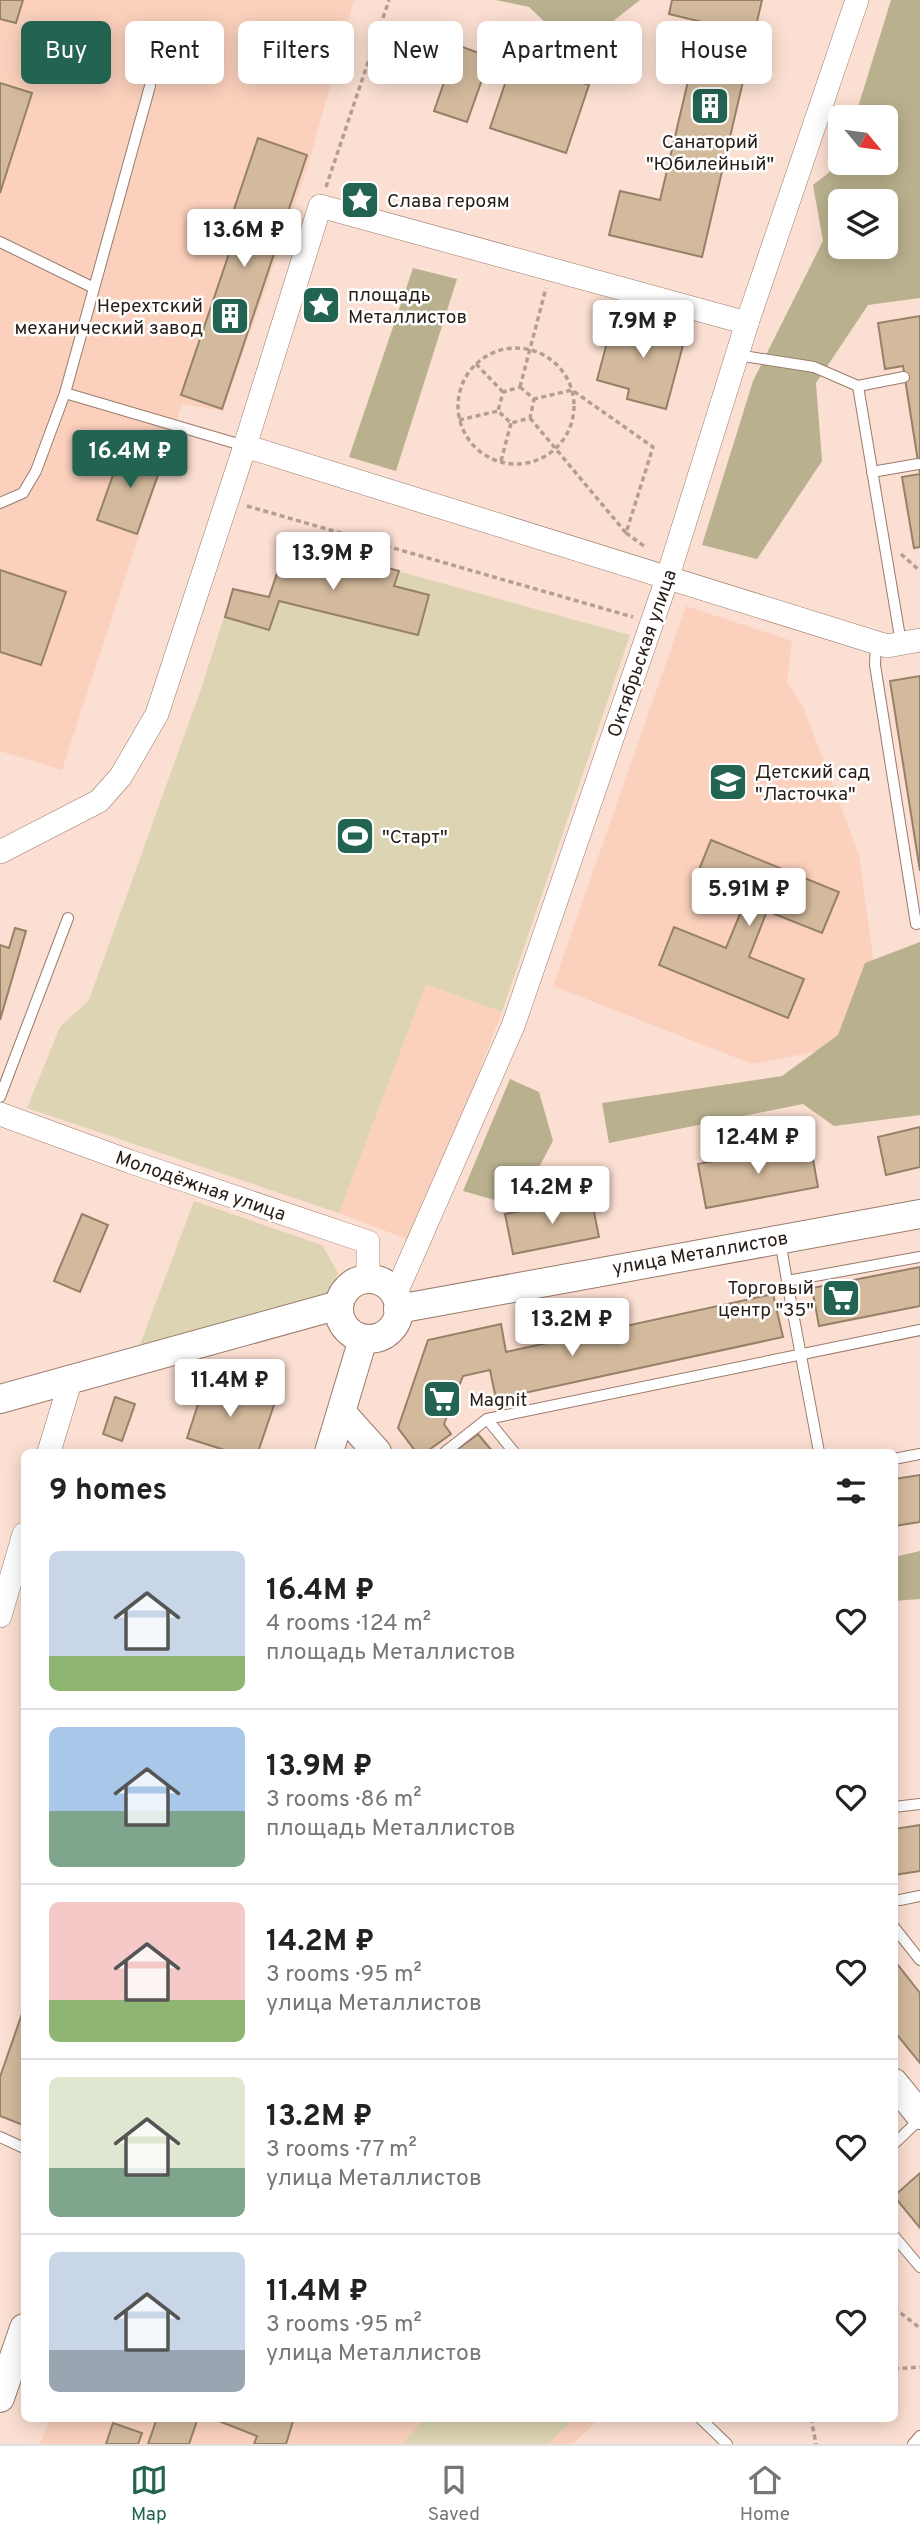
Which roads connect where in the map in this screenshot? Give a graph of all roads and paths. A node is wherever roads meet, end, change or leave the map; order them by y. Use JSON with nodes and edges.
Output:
{"nodes":[{"id":1,"x":389,"y":0,"type":"edge"},
{"id":2,"x":857,"y":0,"type":"edge"},
{"id":3,"x":150,"y":86,"type":"dead end"},
{"id":4,"x":320,"y":206,"type":"junction"},
{"id":5,"x":0,"y":242,"type":"edge"},
{"id":6,"x":551,"y":269,"type":"junction"},
{"id":7,"x":94,"y":288,"type":"junction"},
{"id":8,"x":747,"y":323,"type":"junction"},
{"id":9,"x":529,"y":349,"type":"junction"},
{"id":10,"x":737,"y":355,"type":"junction"},
{"id":11,"x":476,"y":364,"type":"junction"},
{"id":12,"x":904,"y":377,"type":"dead end"},
{"id":13,"x":858,"y":386,"type":"junction"},
{"id":14,"x":520,"y":387,"type":"junction"},
{"id":15,"x":572,"y":390,"type":"junction"},
{"id":16,"x":503,"y":392,"type":"junction"},
{"id":17,"x":65,"y":393,"type":"junction"},
{"id":18,"x":534,"y":399,"type":"junction"},
{"id":19,"x":498,"y":411,"type":"junction"},
{"id":20,"x":530,"y":418,"type":"junction"},
{"id":21,"x":459,"y":419,"type":"junction"},
{"id":22,"x":512,"y":423,"type":"junction"},
{"id":23,"x":245,"y":446,"type":"junction"},
{"id":24,"x":557,"y":446,"type":"junction"},
{"id":25,"x":500,"y":462,"type":"junction"},
{"id":26,"x":918,"y":464,"type":"dead end"},
{"id":27,"x":872,"y":472,"type":"junction"},
{"id":28,"x":0,"y":503,"type":"edge"},
{"id":29,"x":246,"y":506,"type":"dead end"},
{"id":30,"x":626,"y":533,"type":"junction"},
{"id":31,"x":650,"y":551,"type":"dead end"},
{"id":32,"x":668,"y":576,"type":"junction"},
{"id":33,"x":635,"y":618,"type":"dead end"},
{"id":34,"x":876,"y":642,"type":"junction"},
{"id":35,"x":910,"y":642,"type":"edge"},
{"id":36,"x":0,"y":852,"type":"edge"},
{"id":37,"x":68,"y":918,"type":"dead end"},
{"id":38,"x":920,"y":923,"type":"edge"},
{"id":39,"x":0,"y":1097,"type":"edge"},
{"id":40,"x":0,"y":1114,"type":"edge"},
{"id":41,"x":920,"y":1214,"type":"edge"},
{"id":42,"x":779,"y":1237,"type":"junction"},
{"id":43,"x":920,"y":1257,"type":"edge"},
{"id":44,"x":368,"y":1279,"type":"junction"},
{"id":45,"x":787,"y":1281,"type":"junction"},
{"id":46,"x":397,"y":1302,"type":"junction"},
{"id":47,"x":339,"y":1305,"type":"junction"},
{"id":48,"x":920,"y":1330,"type":"edge"},
{"id":49,"x":363,"y":1339,"type":"junction"},
{"id":50,"x":802,"y":1353,"type":"junction"},
{"id":51,"x":71,"y":1379,"type":"junction"},
{"id":52,"x":0,"y":1399,"type":"edge"},
{"id":53,"x":342,"y":1413,"type":"junction"},
{"id":54,"x":487,"y":1419,"type":"junction"},
{"id":55,"x":50,"y":1449,"type":"edge"},
{"id":56,"x":331,"y":1449,"type":"edge"},
{"id":57,"x":374,"y":1449,"type":"edge"},
{"id":58,"x":449,"y":1449,"type":"edge"},
{"id":59,"x":512,"y":1449,"type":"edge"},
{"id":60,"x":818,"y":1449,"type":"edge"},
{"id":61,"x":920,"y":1454,"type":"edge"},
{"id":62,"x":898,"y":1458,"type":"edge"},
{"id":63,"x":21,"y":1544,"type":"edge"},
{"id":64,"x":0,"y":1616,"type":"edge"},
{"id":65,"x":920,"y":1804,"type":"edge"},
{"id":66,"x":898,"y":1807,"type":"edge"},
{"id":67,"x":920,"y":1896,"type":"edge"},
{"id":68,"x":898,"y":1899,"type":"edge"},
{"id":69,"x":898,"y":1932,"type":"edge"},
{"id":70,"x":920,"y":1960,"type":"edge"},
{"id":71,"x":898,"y":2088,"type":"edge"},
{"id":72,"x":920,"y":2117,"type":"edge"},
{"id":73,"x":0,"y":2137,"type":"edge"},
{"id":74,"x":898,"y":2140,"type":"edge"},
{"id":75,"x":21,"y":2147,"type":"edge"},
{"id":76,"x":898,"y":2241,"type":"edge"},
{"id":77,"x":920,"y":2267,"type":"edge"},
{"id":78,"x":898,"y":2311,"type":"edge"},
{"id":79,"x":920,"y":2328,"type":"edge"},
{"id":80,"x":21,"y":2337,"type":"edge"},
{"id":81,"x":920,"y":2367,"type":"edge"},
{"id":82,"x":898,"y":2369,"type":"edge"},
{"id":83,"x":0,"y":2398,"type":"edge"},
{"id":84,"x":704,"y":2422,"type":"edge"},
{"id":85,"x":812,"y":2422,"type":"edge"},
{"id":86,"x":920,"y":2436,"type":"edge"},
{"id":87,"x":727,"y":2444,"type":"edge"},
{"id":88,"x":816,"y":2444,"type":"edge"},
{"id":89,"x":913,"y":2444,"type":"edge"}],
"edges":[{"from":1,"to":4,"type":"path"},
{"from":2,"to":8,"type":"street","name":"Октябрьская улица"},
{"from":3,"to":7,"type":"lane"},
{"from":4,"to":6,"type":"street"},
{"from":4,"to":23,"type":"street"},
{"from":5,"to":7,"type":"lane"},
{"from":6,"to":8,"type":"street"},
{"from":6,"to":9,"type":"path"},
{"from":7,"to":17,"type":"lane"},
{"from":8,"to":10,"type":"street","name":"Октябрьская улица"},
{"from":9,"to":11,"type":"path"},
{"from":9,"to":14,"type":"path"},
{"from":9,"to":15,"type":"path"},
{"from":10,"to":13,"type":"lane"},
{"from":10,"to":32,"type":"street","name":"Октябрьская улица"},
{"from":11,"to":16,"type":"path"},
{"from":11,"to":21,"type":"path"},
{"from":12,"to":13,"type":"lane"},
{"from":13,"to":27,"type":"lane"},
{"from":14,"to":16,"type":"path"},
{"from":14,"to":18,"type":"path"},
{"from":15,"to":18,"type":"path"},
{"from":15,"to":24,"type":"path"},
{"from":15,"to":30,"type":"path"},
{"from":16,"to":19,"type":"path"},
{"from":17,"to":23,"type":"lane"},
{"from":17,"to":28,"type":"lane"},
{"from":18,"to":20,"type":"path"},
{"from":19,"to":21,"type":"path"},
{"from":19,"to":22,"type":"path"},
{"from":20,"to":22,"type":"path"},
{"from":20,"to":24,"type":"path"},
{"from":21,"to":25,"type":"path"},
{"from":22,"to":25,"type":"path"},
{"from":23,"to":32,"type":"street"},
{"from":23,"to":36,"type":"street"},
{"from":24,"to":25,"type":"path"},
{"from":24,"to":30,"type":"path"},
{"from":26,"to":27,"type":"lane"},
{"from":27,"to":35,"type":"lane"},
{"from":29,"to":33,"type":"path"},
{"from":30,"to":31,"type":"path"},
{"from":32,"to":34,"type":"street"},
{"from":32,"to":46,"type":"street","name":"Октябрьская улица"},
{"from":34,"to":35,"type":"street"},
{"from":34,"to":38,"type":"lane"},
{"from":37,"to":39,"type":"lane"},
{"from":40,"to":44,"type":"street","name":"Молодёжная улица"},
{"from":41,"to":42,"type":"street","name":"улица Металлистов"},
{"from":42,"to":45,"type":"lane"},
{"from":42,"to":46,"type":"street","name":"улица Металлистов"},
{"from":43,"to":45,"type":"lane"},
{"from":44,"to":46,"type":"street"},
{"from":44,"to":47,"type":"street"},
{"from":45,"to":50,"type":"lane"},
{"from":46,"to":49,"type":"street"},
{"from":47,"to":49,"type":"street"},
{"from":47,"to":51,"type":"street"},
{"from":48,"to":50,"type":"lane"},
{"from":49,"to":53,"type":"street"},
{"from":50,"to":54,"type":"lane"},
{"from":50,"to":60,"type":"lane"},
{"from":51,"to":52,"type":"street"},
{"from":51,"to":55,"type":"street"},
{"from":53,"to":56,"type":"street"},
{"from":53,"to":57,"type":"street"},
{"from":54,"to":58,"type":"lane"},
{"from":54,"to":59,"type":"lane"},
{"from":61,"to":62,"type":"lane"},
{"from":63,"to":64,"type":"street"},
{"from":65,"to":66,"type":"lane"},
{"from":67,"to":68,"type":"lane"},
{"from":69,"to":70,"type":"lane"},
{"from":71,"to":72,"type":"street"},
{"from":72,"to":74,"type":"lane"},
{"from":73,"to":75,"type":"lane"},
{"from":76,"to":77,"type":"lane"},
{"from":78,"to":79,"type":"path"},
{"from":80,"to":83,"type":"street"},
{"from":81,"to":82,"type":"path"},
{"from":84,"to":87,"type":"lane"},
{"from":85,"to":88,"type":"path"},
{"from":86,"to":89,"type":"lane"}]}
